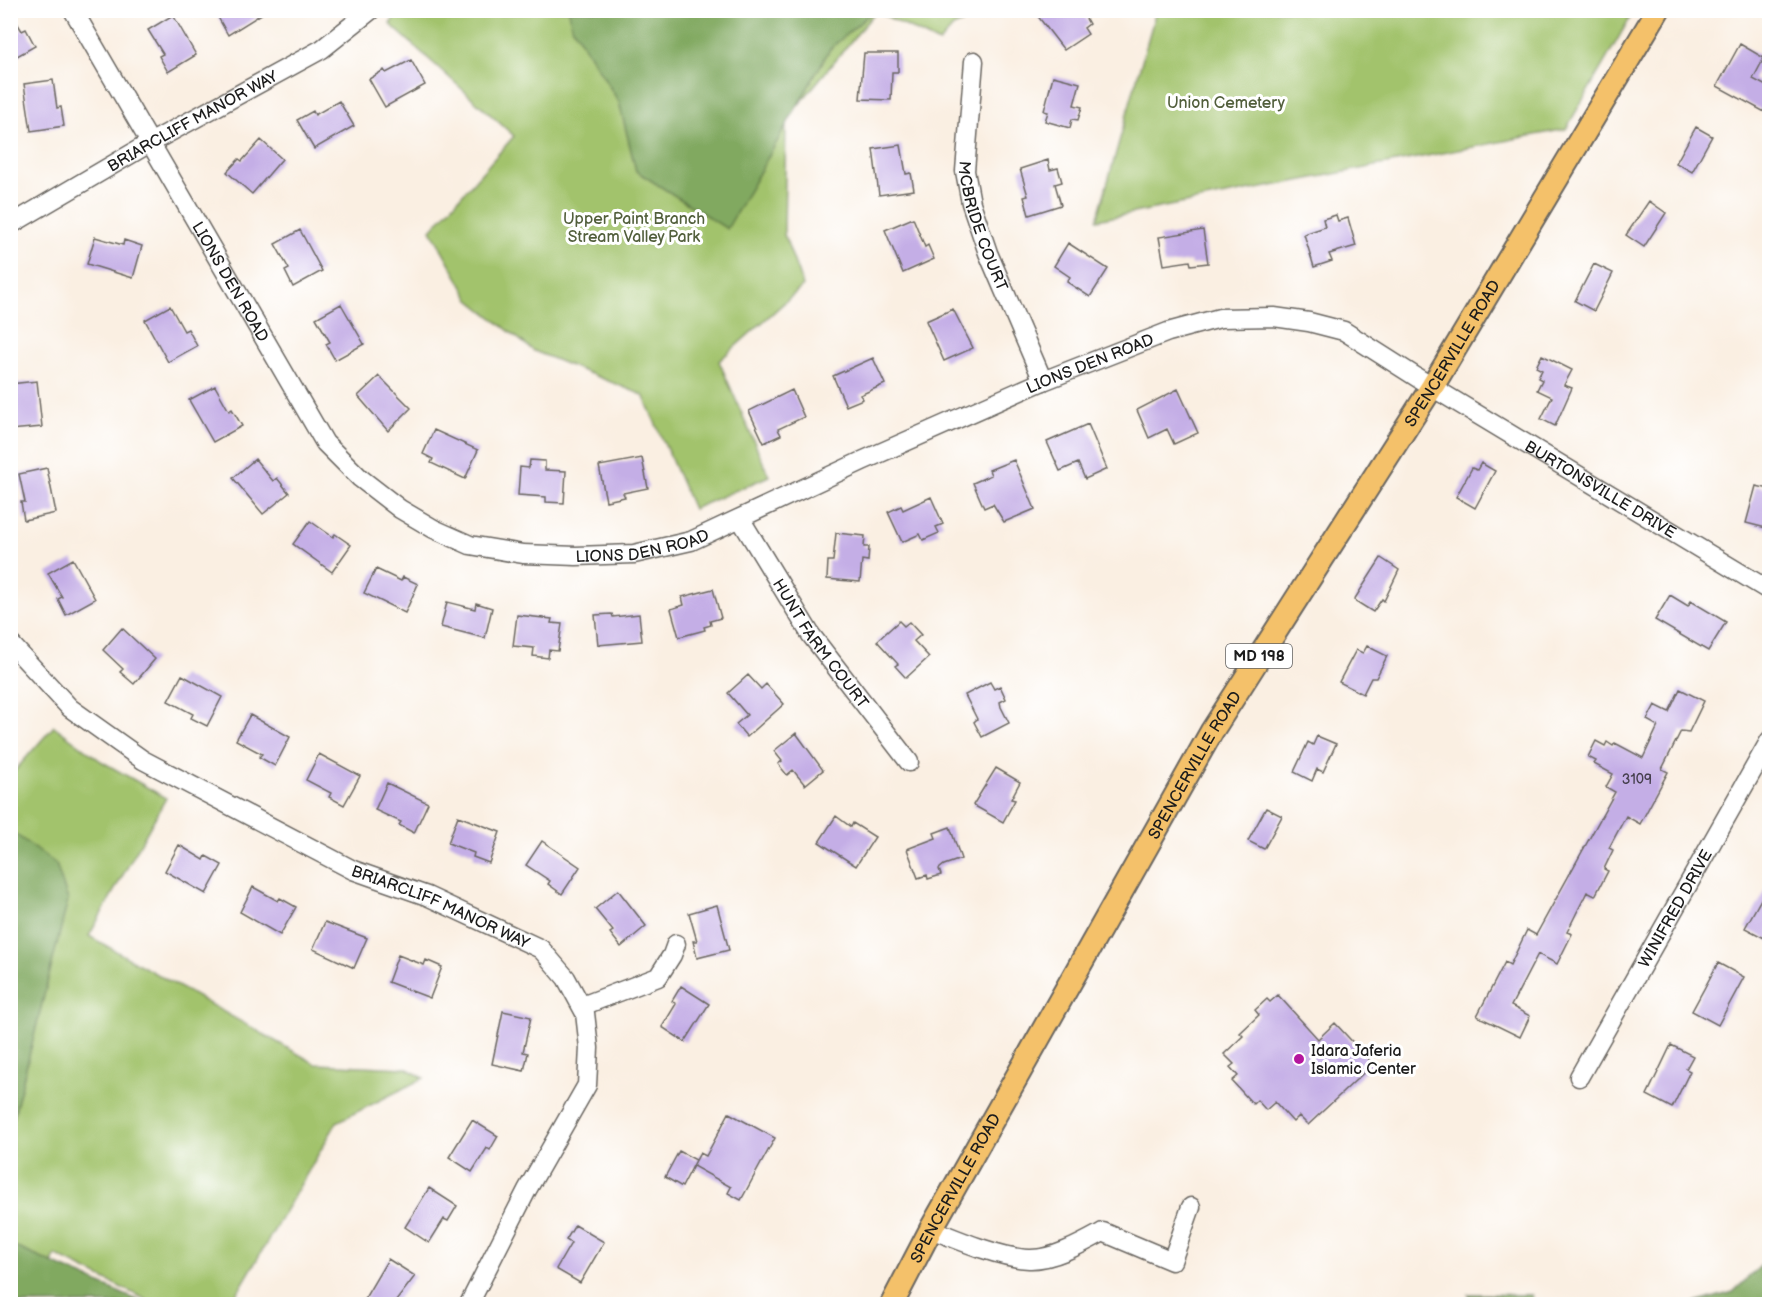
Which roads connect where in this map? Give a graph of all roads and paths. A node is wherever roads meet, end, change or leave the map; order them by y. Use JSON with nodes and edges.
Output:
{"nodes":[{"id":1,"x":73,"y":10,"type":"edge"},
{"id":2,"x":371,"y":10,"type":"edge"},
{"id":3,"x":1660,"y":15,"type":"edge"},
{"id":4,"x":974,"y":61,"type":"dead end"},
{"id":5,"x":148,"y":144,"type":"junction"},
{"id":6,"x":10,"y":225,"type":"edge"},
{"id":7,"x":1043,"y":381,"type":"junction"},
{"id":8,"x":1432,"y":387,"type":"junction"},
{"id":9,"x":741,"y":520,"type":"junction"},
{"id":10,"x":1770,"y":591,"type":"edge"},
{"id":11,"x":10,"y":643,"type":"edge"},
{"id":12,"x":1770,"y":740,"type":"edge"},
{"id":13,"x":909,"y":762,"type":"dead end"},
{"id":14,"x":676,"y":944,"type":"dead end"},
{"id":15,"x":582,"y":1006,"type":"junction"},
{"id":16,"x":1579,"y":1077,"type":"dead end"},
{"id":17,"x":1191,"y":1207,"type":"dead end"},
{"id":18,"x":931,"y":1229,"type":"junction"},
{"id":19,"x":469,"y":1305,"type":"edge"},
{"id":20,"x":892,"y":1305,"type":"edge"}],
"edges":[{"from":1,"to":5,"type":"street","name":"LIONS DEN ROAD"},
{"from":2,"to":5,"type":"street","name":"BRIARCLIFF MANOR WAY"},
{"from":3,"to":8,"type":"main road","name":"SPENCERVILLE ROAD","number":"MD 198"},
{"from":4,"to":7,"type":"street","name":"MCBRIDE COURT"},
{"from":5,"to":6,"type":"street","name":"BRIARCLIFF MANOR WAY"},
{"from":5,"to":9,"type":"street","name":"LIONS DEN ROAD"},
{"from":7,"to":8,"type":"street","name":"LIONS DEN ROAD"},
{"from":7,"to":9,"type":"street","name":"LIONS DEN ROAD"},
{"from":8,"to":10,"type":"street","name":"BURTONSVILLE DRIVE"},
{"from":8,"to":18,"type":"main road","name":"SPENCERVILLE ROAD","number":"MD 198"},
{"from":9,"to":13,"type":"street","name":"HUNT FARM COURT"},
{"from":11,"to":15,"type":"street","name":"BRIARCLIFF MANOR WAY"},
{"from":12,"to":16,"type":"street","name":"WINIFRED DRIVE"},
{"from":14,"to":15,"type":"street"},
{"from":15,"to":19,"type":"street","name":"BRIARCLIFF MANOR WAY"},
{"from":17,"to":18,"type":"street"},
{"from":18,"to":20,"type":"main road","name":"SPENCERVILLE ROAD","number":"MD 198"}]}
